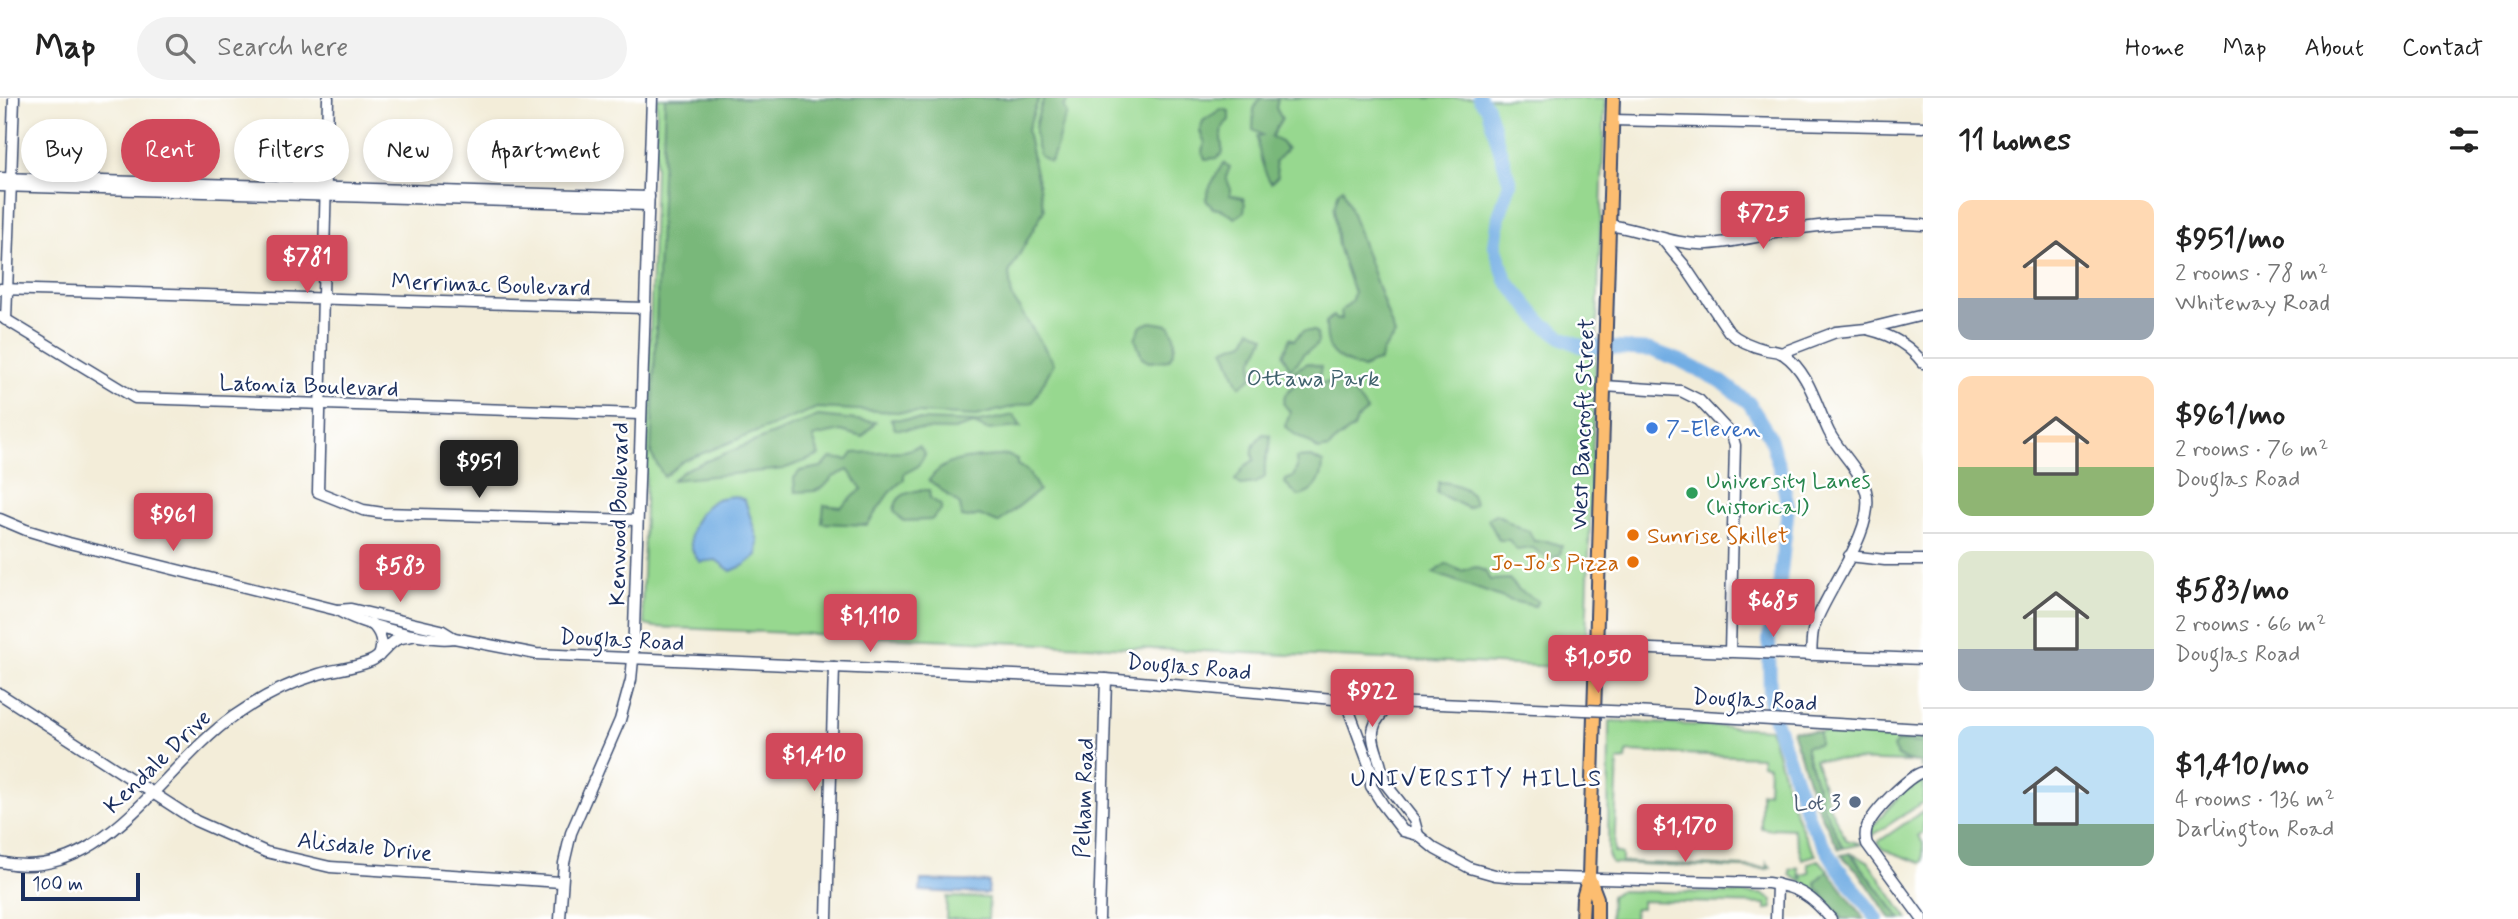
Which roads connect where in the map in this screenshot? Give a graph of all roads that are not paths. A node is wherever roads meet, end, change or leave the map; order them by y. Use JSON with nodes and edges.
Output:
{"nodes":[{"id":1,"x":14,"y":98,"type":"edge"},
{"id":2,"x":328,"y":98,"type":"edge"},
{"id":3,"x":652,"y":98,"type":"edge"},
{"id":4,"x":1613,"y":98,"type":"edge"},
{"id":5,"x":1612,"y":120,"type":"junction"},
{"id":6,"x":1923,"y":127,"type":"edge"},
{"id":7,"x":0,"y":178,"type":"edge"},
{"id":8,"x":12,"y":182,"type":"junction"},
{"id":9,"x":0,"y":187,"type":"edge"},
{"id":10,"x":325,"y":192,"type":"junction"},
{"id":11,"x":648,"y":201,"type":"junction"},
{"id":12,"x":1608,"y":225,"type":"junction"},
{"id":13,"x":1923,"y":225,"type":"edge"},
{"id":14,"x":1662,"y":239,"type":"junction"},
{"id":15,"x":4,"y":290,"type":"edge"},
{"id":16,"x":322,"y":298,"type":"junction"},
{"id":17,"x":645,"y":308,"type":"junction"},
{"id":18,"x":1923,"y":315,"type":"edge"},
{"id":19,"x":3,"y":318,"type":"edge"},
{"id":20,"x":1866,"y":329,"type":"junction"},
{"id":21,"x":1781,"y":353,"type":"junction"},
{"id":22,"x":1923,"y":363,"type":"edge"},
{"id":23,"x":1604,"y":386,"type":"junction"},
{"id":24,"x":320,"y":404,"type":"junction"},
{"id":25,"x":640,"y":414,"type":"junction"},
{"id":26,"x":0,"y":519,"type":"edge"},
{"id":27,"x":637,"y":520,"type":"junction"},
{"id":28,"x":1849,"y":556,"type":"junction"},
{"id":29,"x":1923,"y":560,"type":"edge"},
{"id":30,"x":337,"y":610,"type":"junction"},
{"id":31,"x":371,"y":623,"type":"junction"},
{"id":32,"x":416,"y":635,"type":"junction"},
{"id":33,"x":454,"y":638,"type":"junction"},
{"id":34,"x":1597,"y":647,"type":"junction"},
{"id":35,"x":1730,"y":652,"type":"junction"},
{"id":36,"x":1806,"y":655,"type":"junction"},
{"id":37,"x":378,"y":657,"type":"junction"},
{"id":38,"x":634,"y":659,"type":"junction"},
{"id":39,"x":1923,"y":659,"type":"edge"},
{"id":40,"x":834,"y":667,"type":"junction"},
{"id":41,"x":1106,"y":679,"type":"junction"},
{"id":42,"x":0,"y":694,"type":"edge"},
{"id":43,"x":1345,"y":700,"type":"junction"},
{"id":44,"x":1393,"y":702,"type":"junction"},
{"id":45,"x":1923,"y":729,"type":"edge"},
{"id":46,"x":1371,"y":770,"type":"junction"},
{"id":47,"x":1923,"y":772,"type":"edge"},
{"id":48,"x":1384,"y":780,"type":"junction"},
{"id":49,"x":152,"y":794,"type":"junction"},
{"id":50,"x":1418,"y":835,"type":"junction"},
{"id":51,"x":0,"y":862,"type":"edge"},
{"id":52,"x":1589,"y":877,"type":"junction"},
{"id":53,"x":561,"y":882,"type":"junction"},
{"id":54,"x":1777,"y":884,"type":"junction"},
{"id":55,"x":559,"y":919,"type":"edge"},
{"id":56,"x":827,"y":919,"type":"edge"},
{"id":57,"x":1099,"y":919,"type":"edge"},
{"id":58,"x":1582,"y":919,"type":"edge"},
{"id":59,"x":1597,"y":919,"type":"edge"},
{"id":60,"x":1776,"y":919,"type":"edge"},
{"id":61,"x":1831,"y":919,"type":"edge"},
{"id":62,"x":1922,"y":919,"type":"edge"}],
"edges":[{"from":1,"to":8,"type":"street"},
{"from":2,"to":10,"type":"street"},
{"from":3,"to":11,"type":"street","name":"Kenwood Boulevard"},
{"from":4,"to":5,"type":"main road","name":"West Bancroft Street"},
{"from":5,"to":6,"type":"street"},
{"from":5,"to":12,"type":"main road","name":"West Bancroft Street"},
{"from":7,"to":8,"type":"street"},
{"from":8,"to":9,"type":"street"},
{"from":8,"to":10,"type":"street"},
{"from":8,"to":15,"type":"street"},
{"from":10,"to":11,"type":"street"},
{"from":10,"to":16,"type":"street"},
{"from":11,"to":17,"type":"street","name":"Kenwood Boulevard"},
{"from":12,"to":14,"type":"street"},
{"from":12,"to":23,"type":"main road","name":"West Bancroft Street"},
{"from":13,"to":14,"type":"street"},
{"from":14,"to":21,"type":"street"},
{"from":15,"to":16,"type":"street","name":"Merrimac Boulevard"},
{"from":15,"to":19,"type":"street"},
{"from":16,"to":17,"type":"street","name":"Merrimac Boulevard"},
{"from":16,"to":24,"type":"street"},
{"from":17,"to":25,"type":"street","name":"Kenwood Boulevard"},
{"from":18,"to":20,"type":"street"},
{"from":19,"to":24,"type":"street","name":"Latonia Boulevard"},
{"from":20,"to":21,"type":"street"},
{"from":20,"to":22,"type":"street"},
{"from":21,"to":28,"type":"street"},
{"from":23,"to":34,"type":"main road","name":"West Bancroft Street"},
{"from":23,"to":35,"type":"street"},
{"from":24,"to":25,"type":"street","name":"Latonia Boulevard"},
{"from":24,"to":27,"type":"street"},
{"from":25,"to":27,"type":"street","name":"Kenwood Boulevard"},
{"from":26,"to":30,"type":"street","name":"Douglas Road"},
{"from":27,"to":38,"type":"street","name":"Kenwood Boulevard"},
{"from":28,"to":29,"type":"street"},
{"from":28,"to":36,"type":"street"},
{"from":30,"to":31,"type":"street","name":"Douglas Road"},
{"from":30,"to":33,"type":"street","name":"Douglas Road"},
{"from":31,"to":32,"type":"street","name":"Douglas Road"},
{"from":31,"to":37,"type":"street"},
{"from":32,"to":33,"type":"street","name":"Douglas Road"},
{"from":32,"to":37,"type":"street","name":"Kendale Drive"},
{"from":33,"to":38,"type":"street","name":"Douglas Road"},
{"from":34,"to":35,"type":"street"},
{"from":34,"to":52,"type":"main road","name":"West Bancroft Street"},
{"from":35,"to":36,"type":"street"},
{"from":36,"to":39,"type":"street"},
{"from":37,"to":49,"type":"street","name":"Kendale Drive"},
{"from":38,"to":40,"type":"street","name":"Douglas Road"},
{"from":38,"to":53,"type":"street","name":"Kenwood Boulevard"},
{"from":40,"to":41,"type":"street","name":"Douglas Road"},
{"from":40,"to":56,"type":"street"},
{"from":41,"to":43,"type":"street","name":"Douglas Road"},
{"from":41,"to":57,"type":"street","name":"Pelham Road"},
{"from":42,"to":49,"type":"street","name":"Alisdale Drive"},
{"from":43,"to":44,"type":"street","name":"Douglas Road"},
{"from":43,"to":46,"type":"street"},
{"from":44,"to":45,"type":"street","name":"Douglas Road","bridge":true},
{"from":44,"to":48,"type":"street"},
{"from":46,"to":48,"type":"street"},
{"from":46,"to":50,"type":"street"},
{"from":47,"to":62,"type":"street"},
{"from":48,"to":50,"type":"street"},
{"from":49,"to":51,"type":"street","name":"Kendale Drive"},
{"from":49,"to":53,"type":"street","name":"Alisdale Drive"},
{"from":50,"to":52,"type":"street"},
{"from":52,"to":54,"type":"street"},
{"from":52,"to":58,"type":"main road","name":"West Bancroft Street"},
{"from":52,"to":59,"type":"main road","name":"West Bancroft Street"},
{"from":53,"to":55,"type":"street","name":"Kenwood Boulevard"},
{"from":54,"to":60,"type":"street"},
{"from":54,"to":61,"type":"street"}]}
